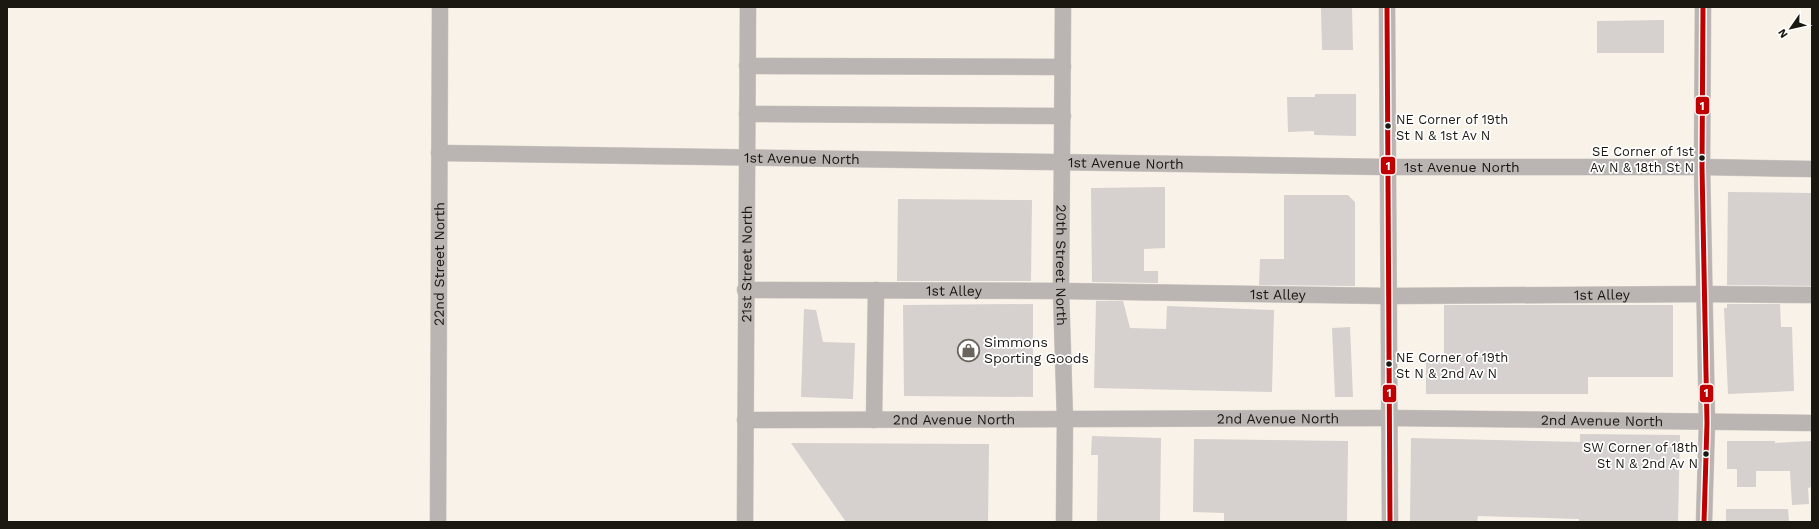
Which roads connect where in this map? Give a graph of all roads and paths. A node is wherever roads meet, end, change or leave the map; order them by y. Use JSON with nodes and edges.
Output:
{"nodes":[{"id":1,"x":440,"y":7,"type":"edge"},
{"id":2,"x":748,"y":7,"type":"edge"},
{"id":3,"x":1063,"y":7,"type":"edge"},
{"id":4,"x":1387,"y":7,"type":"edge"},
{"id":5,"x":1703,"y":7,"type":"edge"},
{"id":6,"x":747,"y":66,"type":"junction"},
{"id":7,"x":1063,"y":67,"type":"junction"},
{"id":8,"x":747,"y":114,"type":"junction"},
{"id":9,"x":1063,"y":116,"type":"junction"},
{"id":10,"x":439,"y":153,"type":"junction"},
{"id":11,"x":747,"y":158,"type":"junction"},
{"id":12,"x":1063,"y":162,"type":"junction"},
{"id":13,"x":1388,"y":166,"type":"junction"},
{"id":14,"x":1702,"y":167,"type":"junction"},
{"id":15,"x":1812,"y":170,"type":"edge"},
{"id":16,"x":745,"y":290,"type":"junction"},
{"id":17,"x":876,"y":290,"type":"junction"},
{"id":18,"x":1061,"y":291,"type":"junction"},
{"id":19,"x":1703,"y":294,"type":"junction"},
{"id":20,"x":1812,"y":294,"type":"edge"},
{"id":21,"x":1388,"y":296,"type":"junction"},
{"id":22,"x":1389,"y":418,"type":"junction"},
{"id":23,"x":745,"y":420,"type":"junction"},
{"id":24,"x":874,"y":420,"type":"junction"},
{"id":25,"x":1065,"y":420,"type":"junction"},
{"id":26,"x":1707,"y":423,"type":"junction"},
{"id":27,"x":1812,"y":423,"type":"edge"},
{"id":28,"x":438,"y":522,"type":"edge"},
{"id":29,"x":744,"y":522,"type":"edge"},
{"id":30,"x":1064,"y":522,"type":"edge"},
{"id":31,"x":1390,"y":522,"type":"edge"},
{"id":32,"x":1704,"y":522,"type":"edge"}],
"edges":[{"from":1,"to":10,"type":"street","name":"22nd Street North"},
{"from":2,"to":6,"type":"street","name":"21st Street North"},
{"from":3,"to":7,"type":"street","name":"20th Street North"},
{"from":4,"to":13,"type":"street"},
{"from":5,"to":14,"type":"street"},
{"from":6,"to":7,"type":"street"},
{"from":6,"to":8,"type":"street","name":"21st Street North"},
{"from":7,"to":9,"type":"street","name":"20th Street North"},
{"from":8,"to":9,"type":"street"},
{"from":8,"to":11,"type":"street","name":"21st Street North"},
{"from":9,"to":12,"type":"street","name":"20th Street North"},
{"from":10,"to":11,"type":"street","name":"1st Avenue North"},
{"from":10,"to":28,"type":"street","name":"22nd Street North"},
{"from":11,"to":12,"type":"street","name":"1st Avenue North"},
{"from":11,"to":16,"type":"street","name":"21st Street North"},
{"from":12,"to":13,"type":"street","name":"1st Avenue North"},
{"from":12,"to":18,"type":"street","name":"20th Street North"},
{"from":13,"to":14,"type":"street","name":"1st Avenue North"},
{"from":13,"to":21,"type":"street"},
{"from":14,"to":15,"type":"street","name":"1st Avenue North"},
{"from":14,"to":19,"type":"street"},
{"from":16,"to":17,"type":"street","name":"1st Alley"},
{"from":16,"to":23,"type":"street","name":"21st Street North"},
{"from":17,"to":18,"type":"street","name":"1st Alley"},
{"from":17,"to":24,"type":"street"},
{"from":18,"to":21,"type":"street","name":"1st Alley"},
{"from":18,"to":25,"type":"street","name":"20th Street North"},
{"from":19,"to":20,"type":"street","name":"1st Alley"},
{"from":19,"to":21,"type":"street","name":"1st Alley"},
{"from":19,"to":26,"type":"street"},
{"from":21,"to":22,"type":"street"},
{"from":22,"to":25,"type":"street","name":"2nd Avenue North"},
{"from":22,"to":26,"type":"street","name":"2nd Avenue North"},
{"from":22,"to":31,"type":"street"},
{"from":23,"to":24,"type":"street","name":"2nd Avenue North"},
{"from":23,"to":29,"type":"street","name":"21st Street North"},
{"from":24,"to":25,"type":"street","name":"2nd Avenue North"},
{"from":25,"to":30,"type":"street","name":"20th Street North"},
{"from":26,"to":27,"type":"street","name":"2nd Avenue North"},
{"from":26,"to":32,"type":"street"}]}
